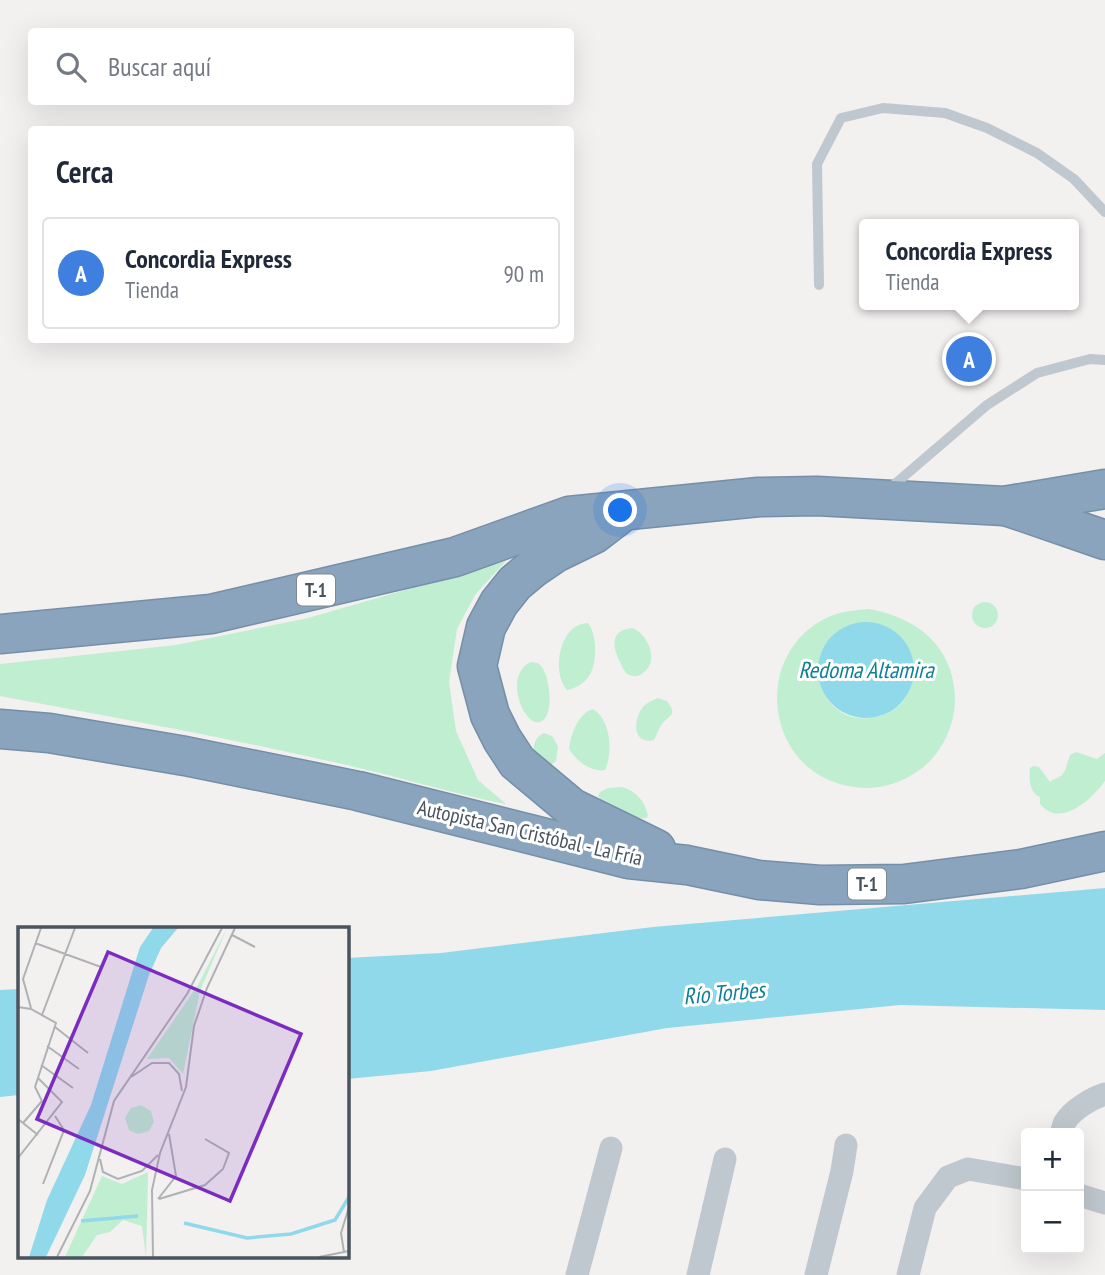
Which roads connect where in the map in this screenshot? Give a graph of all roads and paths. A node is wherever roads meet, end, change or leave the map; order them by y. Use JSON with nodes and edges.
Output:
{"nodes":[{"id":1,"x":1105,"y":212,"type":"edge"},
{"id":2,"x":819,"y":285,"type":"dead end"},
{"id":3,"x":1105,"y":360,"type":"edge"},
{"id":4,"x":1105,"y":488,"type":"edge"},
{"id":5,"x":877,"y":499,"type":"junction"},
{"id":6,"x":1004,"y":506,"type":"junction"},
{"id":7,"x":625,"y":511,"type":"junction"},
{"id":8,"x":1105,"y":540,"type":"edge"},
{"id":9,"x":0,"y":634,"type":"edge"},
{"id":10,"x":0,"y":729,"type":"edge"},
{"id":11,"x":1105,"y":851,"type":"edge"},
{"id":12,"x":687,"y":865,"type":"junction"},
{"id":13,"x":1105,"y":1094,"type":"edge"},
{"id":14,"x":1063,"y":1128,"type":"edge"},
{"id":15,"x":846,"y":1145,"type":"dead end"},
{"id":16,"x":611,"y":1148,"type":"dead end"},
{"id":17,"x":724,"y":1159,"type":"dead end"},
{"id":18,"x":1021,"y":1178,"type":"edge"},
{"id":19,"x":1084,"y":1197,"type":"edge"},
{"id":20,"x":1105,"y":1203,"type":"edge"},
{"id":21,"x":577,"y":1275,"type":"edge"},
{"id":22,"x":698,"y":1275,"type":"edge"},
{"id":23,"x":816,"y":1275,"type":"edge"},
{"id":24,"x":908,"y":1275,"type":"edge"}],
"edges":[{"from":1,"to":2,"type":"lane"},
{"from":3,"to":5,"type":"lane"},
{"from":4,"to":6,"type":"highway","number":"T-1"},
{"from":5,"to":6,"type":"highway","number":"T-1"},
{"from":5,"to":7,"type":"highway","number":"T-1"},
{"from":6,"to":8,"type":"highway"},
{"from":7,"to":9,"type":"highway","number":"T-1"},
{"from":7,"to":12,"type":"highway"},
{"from":10,"to":12,"type":"highway","name":"Autopista San Cristóbal - La Fría","number":"T-1"},
{"from":11,"to":12,"type":"highway","name":"Autopista San Cristóbal - La Fría","number":"T-1"},
{"from":13,"to":14,"type":"street"},
{"from":15,"to":23,"type":"street"},
{"from":16,"to":21,"type":"street"},
{"from":17,"to":22,"type":"street"},
{"from":18,"to":24,"type":"street"},
{"from":19,"to":20,"type":"street"}]}
